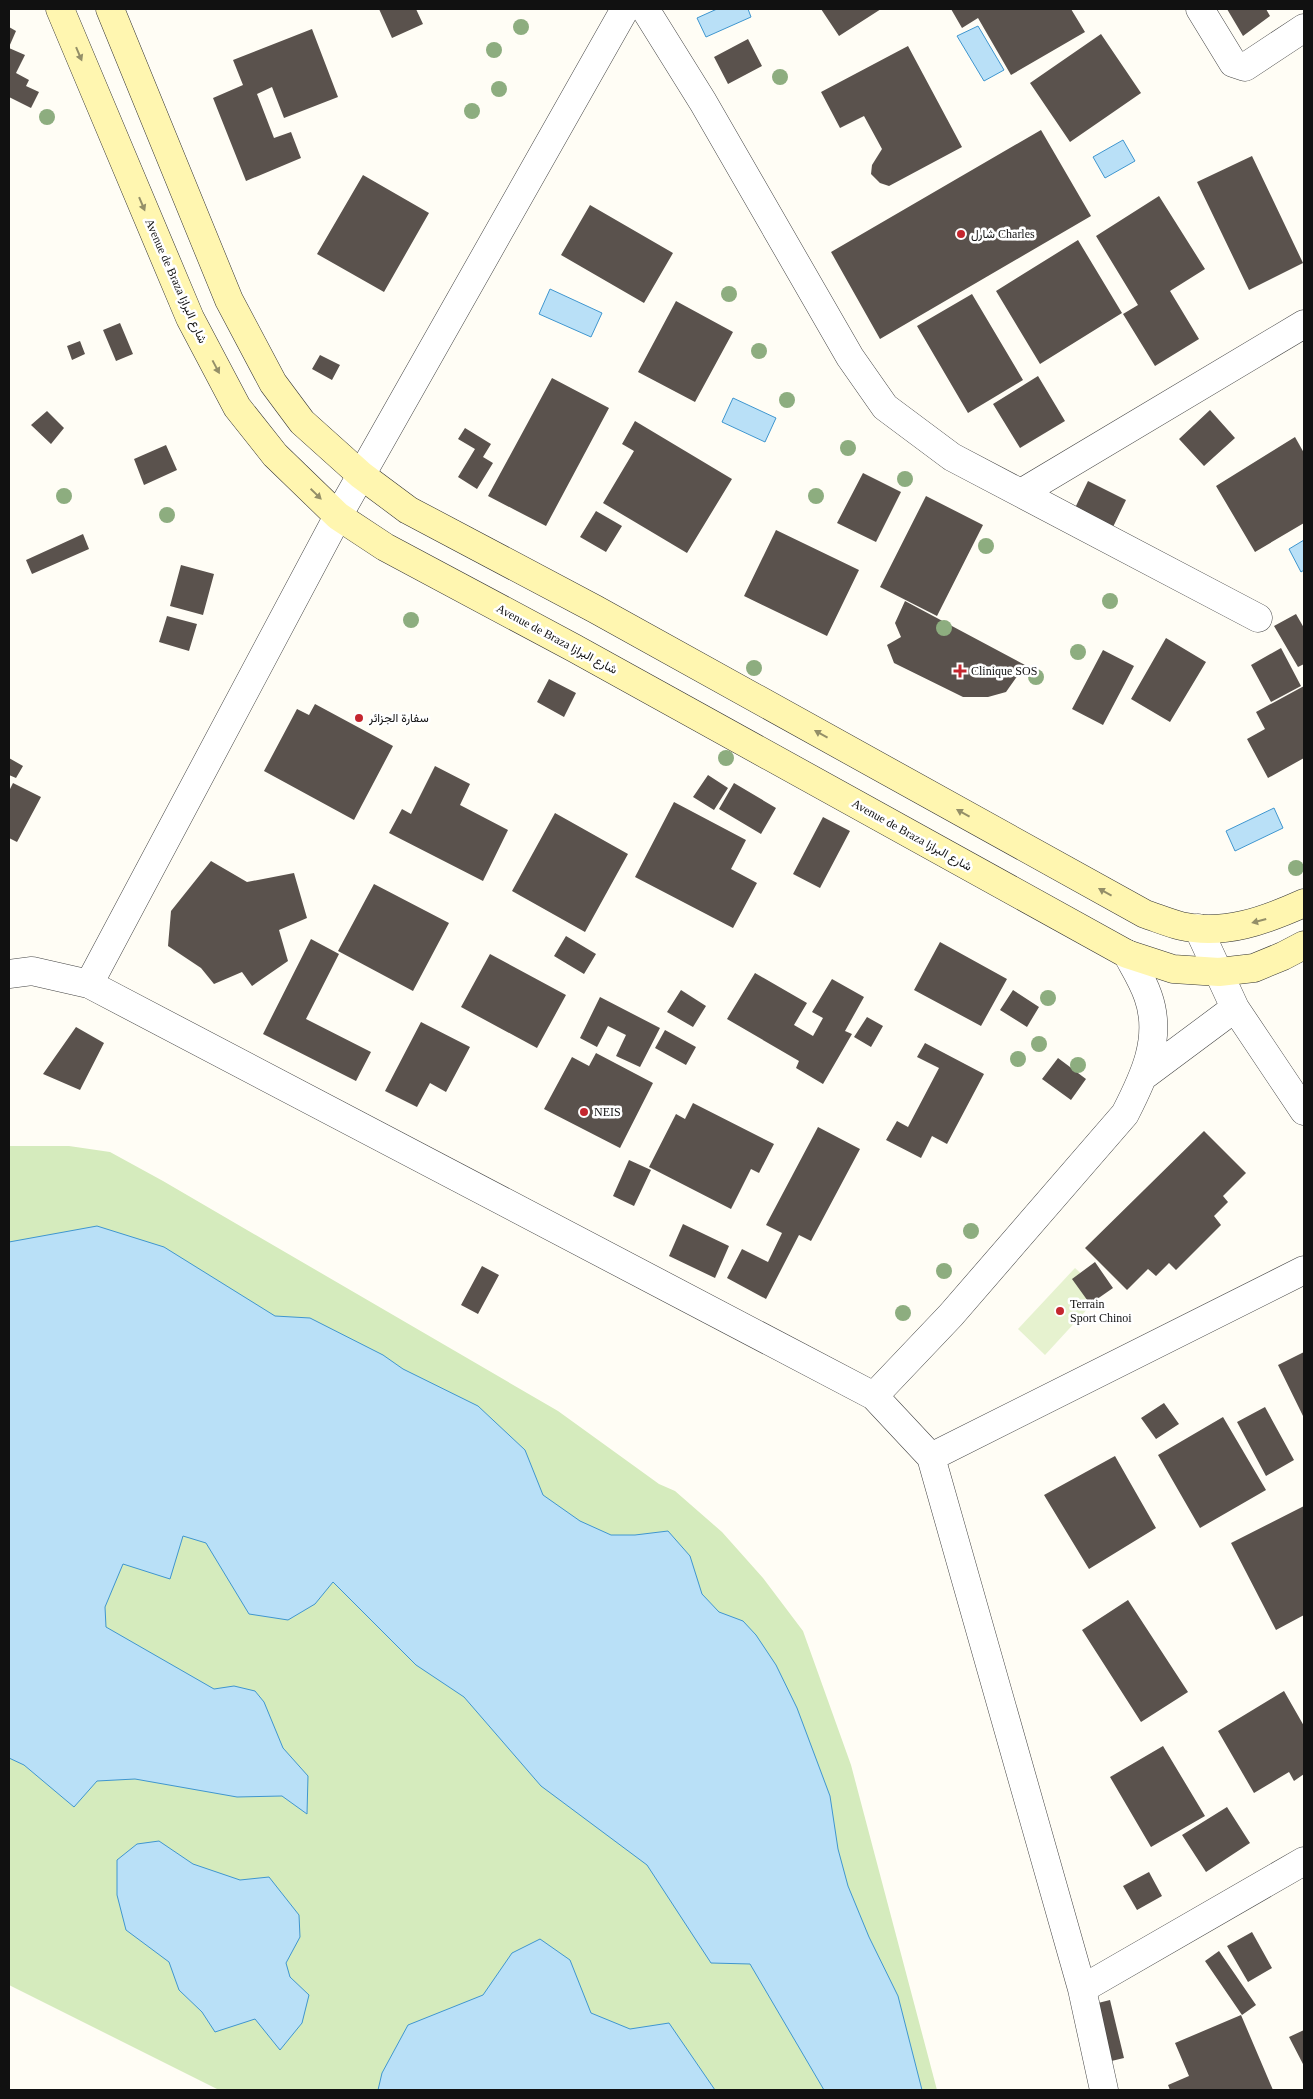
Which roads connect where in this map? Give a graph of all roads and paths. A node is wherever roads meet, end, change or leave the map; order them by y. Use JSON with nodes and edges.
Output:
{"nodes":[{"id":1,"x":60,"y":9,"type":"edge"},
{"id":2,"x":110,"y":9,"type":"edge"},
{"id":3,"x":625,"y":9,"type":"edge"},
{"id":4,"x":645,"y":9,"type":"edge"},
{"id":5,"x":1200,"y":9,"type":"edge"},
{"id":6,"x":1304,"y":28,"type":"edge"},
{"id":7,"x":1303,"y":326,"type":"edge"},
{"id":8,"x":361,"y":475,"type":"junction"},
{"id":9,"x":1020,"y":493,"type":"junction"},
{"id":10,"x":338,"y":516,"type":"junction"},
{"id":11,"x":1258,"y":618,"type":"dead end"},
{"id":12,"x":1304,"y":903,"type":"edge"},
{"id":13,"x":1198,"y":928,"type":"junction"},
{"id":14,"x":1304,"y":944,"type":"edge"},
{"id":15,"x":1127,"y":954,"type":"junction"},
{"id":16,"x":1219,"y":972,"type":"junction"},
{"id":17,"x":9,"y":974,"type":"edge"},
{"id":18,"x":89,"y":984,"type":"junction"},
{"id":19,"x":1235,"y":1008,"type":"junction"},
{"id":20,"x":1144,"y":1075,"type":"junction"},
{"id":21,"x":1304,"y":1111,"type":"edge"},
{"id":22,"x":1304,"y":1270,"type":"edge"},
{"id":23,"x":874,"y":1396,"type":"junction"},
{"id":24,"x":931,"y":1457,"type":"junction"},
{"id":25,"x":1304,"y":1860,"type":"edge"},
{"id":26,"x":1082,"y":1989,"type":"junction"},
{"id":27,"x":1104,"y":2090,"type":"edge"}],
"edges":[{"from":1,"to":10,"type":"main road","name":"Avenue de Braza شارع البرازا","one_way":true},
{"from":2,"to":8,"type":"main road"},
{"from":3,"to":8,"type":"street"},
{"from":4,"to":9,"type":"street"},
{"from":5,"to":6,"type":"street"},
{"from":7,"to":9,"type":"street"},
{"from":8,"to":10,"type":"street"},
{"from":13,"to":8,"type":"main road","one_way":true},
{"from":9,"to":11,"type":"street"},
{"from":10,"to":15,"type":"main road","name":"Avenue de Braza شارع البرازا"},
{"from":10,"to":18,"type":"street"},
{"from":12,"to":13,"type":"main road","one_way":true},
{"from":13,"to":16,"type":"street"},
{"from":14,"to":16,"type":"main road","name":"Avenue de Braza شارع البرازا"},
{"from":15,"to":16,"type":"main road","name":"Avenue de Braza شارع البرازا"},
{"from":15,"to":20,"type":"street"},
{"from":16,"to":19,"type":"street"},
{"from":17,"to":18,"type":"street"},
{"from":18,"to":23,"type":"street"},
{"from":19,"to":20,"type":"street"},
{"from":19,"to":21,"type":"street"},
{"from":20,"to":23,"type":"street"},
{"from":22,"to":24,"type":"street"},
{"from":23,"to":24,"type":"street"},
{"from":24,"to":26,"type":"street"},
{"from":25,"to":26,"type":"street"},
{"from":26,"to":27,"type":"street"}]}
